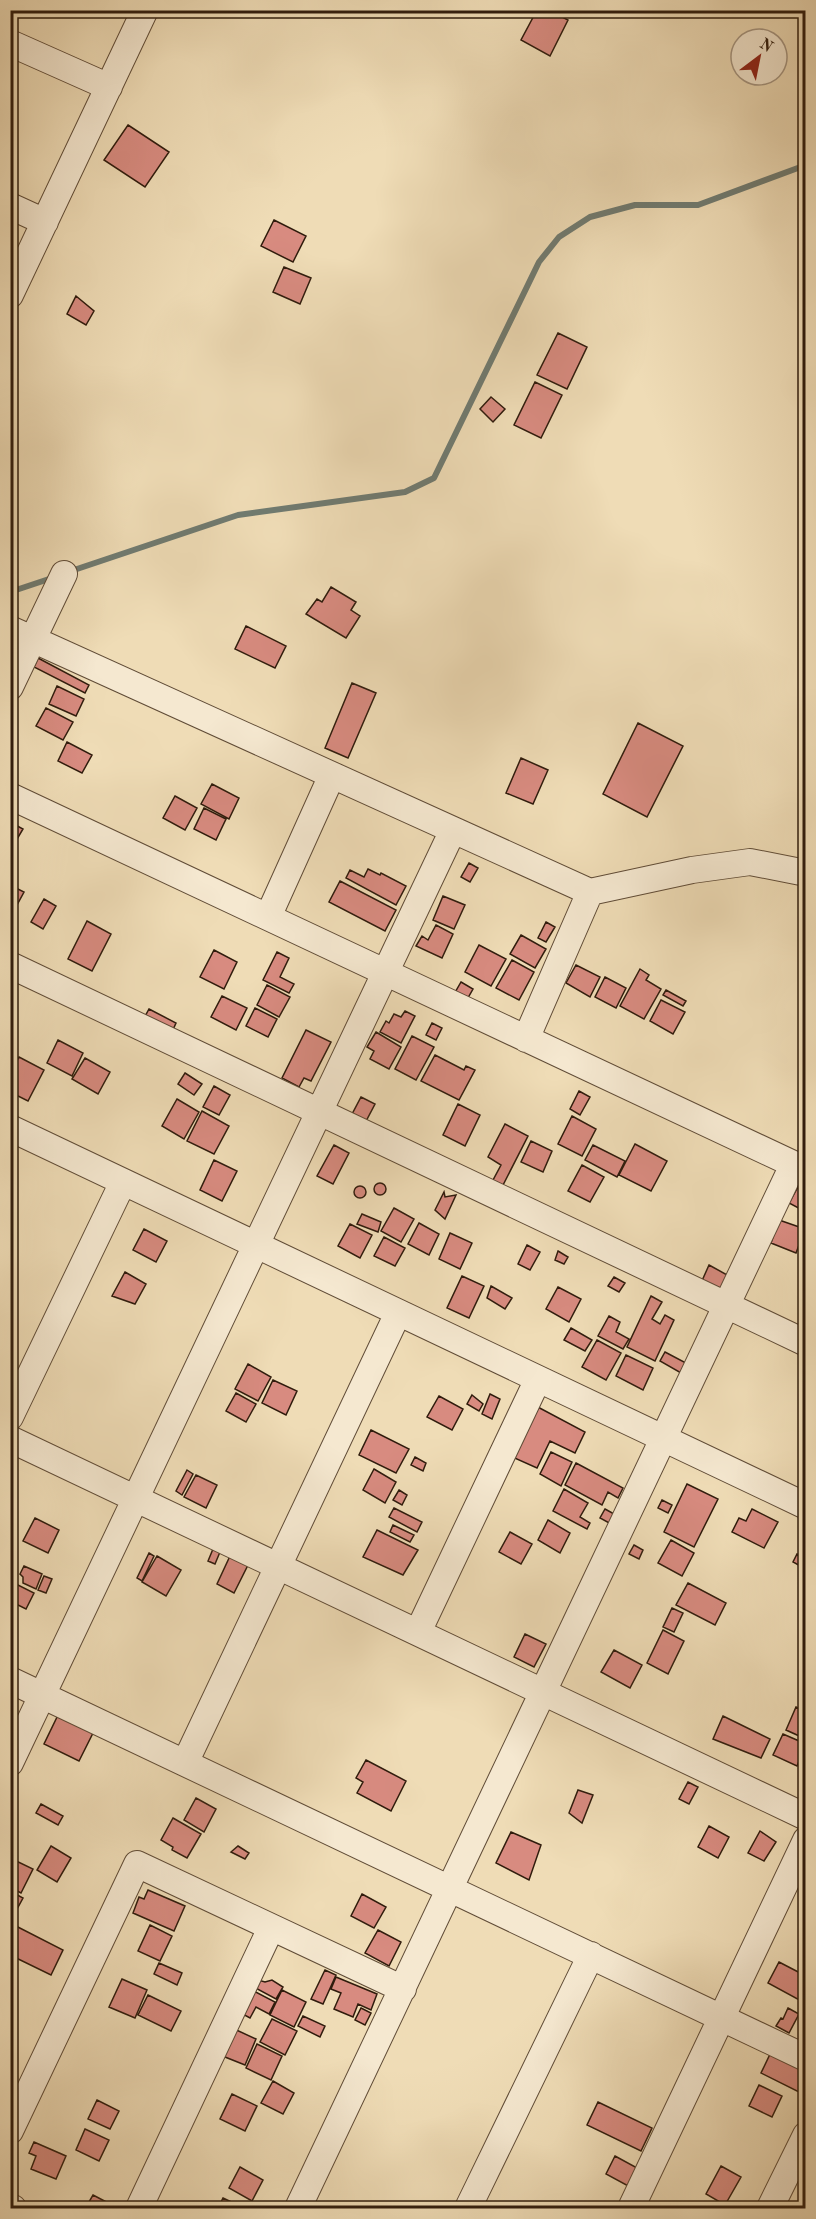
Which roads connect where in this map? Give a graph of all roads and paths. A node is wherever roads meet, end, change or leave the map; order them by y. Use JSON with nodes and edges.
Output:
{"nodes":[{"id":1,"x":145,"y":10,"type":"edge"},
{"id":2,"x":10,"y":43,"type":"edge"},
{"id":3,"x":109,"y":87,"type":"junction"},
{"id":4,"x":10,"y":206,"type":"edge"},
{"id":5,"x":45,"y":222,"type":"junction"},
{"id":6,"x":10,"y":295,"type":"edge"},
{"id":7,"x":64,"y":574,"type":"dead end"},
{"id":8,"x":22,"y":634,"type":"edge"},
{"id":9,"x":10,"y":687,"type":"edge"},
{"id":10,"x":332,"y":775,"type":"junction"},
{"id":11,"x":10,"y":796,"type":"edge"},
{"id":12,"x":453,"y":830,"type":"junction"},
{"id":13,"x":806,"y":873,"type":"edge"},
{"id":14,"x":590,"y":892,"type":"junction"},
{"id":15,"x":268,"y":917,"type":"junction"},
{"id":16,"x":10,"y":965,"type":"edge"},
{"id":17,"x":385,"y":973,"type":"junction"},
{"id":18,"x":526,"y":1039,"type":"junction"},
{"id":19,"x":319,"y":1112,"type":"junction"},
{"id":20,"x":10,"y":1128,"type":"edge"},
{"id":21,"x":799,"y":1167,"type":"edge"},
{"id":22,"x":123,"y":1182,"type":"junction"},
{"id":23,"x":256,"y":1245,"type":"junction"},
{"id":24,"x":726,"y":1305,"type":"junction"},
{"id":25,"x":398,"y":1313,"type":"junction"},
{"id":26,"x":806,"y":1343,"type":"edge"},
{"id":27,"x":538,"y":1379,"type":"junction"},
{"id":28,"x":10,"y":1418,"type":"edge"},
{"id":29,"x":664,"y":1438,"type":"junction"},
{"id":30,"x":10,"y":1439,"type":"edge"},
{"id":31,"x":136,"y":1498,"type":"junction"},
{"id":32,"x":806,"y":1506,"type":"edge"},
{"id":33,"x":278,"y":1566,"type":"junction"},
{"id":34,"x":418,"y":1632,"type":"junction"},
{"id":35,"x":10,"y":1680,"type":"edge"},
{"id":36,"x":544,"y":1691,"type":"junction"},
{"id":37,"x":43,"y":1695,"type":"junction"},
{"id":38,"x":10,"y":1763,"type":"edge"},
{"id":39,"x":185,"y":1763,"type":"junction"},
{"id":40,"x":806,"y":1817,"type":"edge"},
{"id":41,"x":806,"y":1840,"type":"edge"},
{"id":42,"x":450,"y":1888,"type":"junction"},
{"id":43,"x":272,"y":1928,"type":"junction"},
{"id":44,"x":591,"y":1955,"type":"junction"},
{"id":45,"x":402,"y":1989,"type":"junction"},
{"id":46,"x":721,"y":2018,"type":"junction"},
{"id":47,"x":806,"y":2058,"type":"edge"},
{"id":48,"x":10,"y":2131,"type":"edge"},
{"id":49,"x":806,"y":2135,"type":"edge"},
{"id":50,"x":139,"y":2208,"type":"edge"},
{"id":51,"x":298,"y":2208,"type":"edge"},
{"id":52,"x":468,"y":2208,"type":"edge"},
{"id":53,"x":631,"y":2208,"type":"edge"},
{"id":54,"x":770,"y":2208,"type":"edge"}],
"edges":[{"from":1,"to":3,"type":"street"},
{"from":2,"to":3,"type":"street"},
{"from":3,"to":5,"type":"street"},
{"from":4,"to":5,"type":"street"},
{"from":5,"to":6,"type":"street"},
{"from":7,"to":8,"type":"street"},
{"from":8,"to":9,"type":"street"},
{"from":8,"to":10,"type":"street"},
{"from":10,"to":12,"type":"street"},
{"from":10,"to":15,"type":"street"},
{"from":11,"to":15,"type":"street"},
{"from":12,"to":14,"type":"street"},
{"from":12,"to":17,"type":"street"},
{"from":13,"to":14,"type":"street"},
{"from":14,"to":18,"type":"street"},
{"from":15,"to":17,"type":"street"},
{"from":16,"to":19,"type":"street"},
{"from":17,"to":18,"type":"street"},
{"from":17,"to":19,"type":"street"},
{"from":18,"to":21,"type":"street"},
{"from":19,"to":23,"type":"street"},
{"from":19,"to":24,"type":"street"},
{"from":20,"to":22,"type":"street"},
{"from":21,"to":24,"type":"street"},
{"from":22,"to":23,"type":"street"},
{"from":22,"to":28,"type":"street"},
{"from":23,"to":25,"type":"street"},
{"from":23,"to":31,"type":"street"},
{"from":24,"to":26,"type":"street"},
{"from":24,"to":29,"type":"street"},
{"from":25,"to":27,"type":"street"},
{"from":25,"to":33,"type":"street"},
{"from":27,"to":29,"type":"street"},
{"from":27,"to":34,"type":"street"},
{"from":29,"to":32,"type":"street"},
{"from":29,"to":36,"type":"street"},
{"from":30,"to":31,"type":"street"},
{"from":31,"to":33,"type":"street"},
{"from":31,"to":37,"type":"street"},
{"from":33,"to":34,"type":"street"},
{"from":33,"to":39,"type":"street"},
{"from":34,"to":36,"type":"street"},
{"from":35,"to":37,"type":"street"},
{"from":36,"to":40,"type":"street"},
{"from":36,"to":42,"type":"street"},
{"from":37,"to":38,"type":"street"},
{"from":37,"to":39,"type":"street"},
{"from":39,"to":42,"type":"street"},
{"from":41,"to":46,"type":"street"},
{"from":42,"to":44,"type":"street"},
{"from":42,"to":45,"type":"street"},
{"from":43,"to":45,"type":"street"},
{"from":43,"to":48,"type":"street"},
{"from":43,"to":50,"type":"street"},
{"from":44,"to":46,"type":"street"},
{"from":44,"to":52,"type":"street"},
{"from":45,"to":51,"type":"street"},
{"from":46,"to":47,"type":"street"},
{"from":46,"to":53,"type":"street"},
{"from":49,"to":54,"type":"street"}]}
